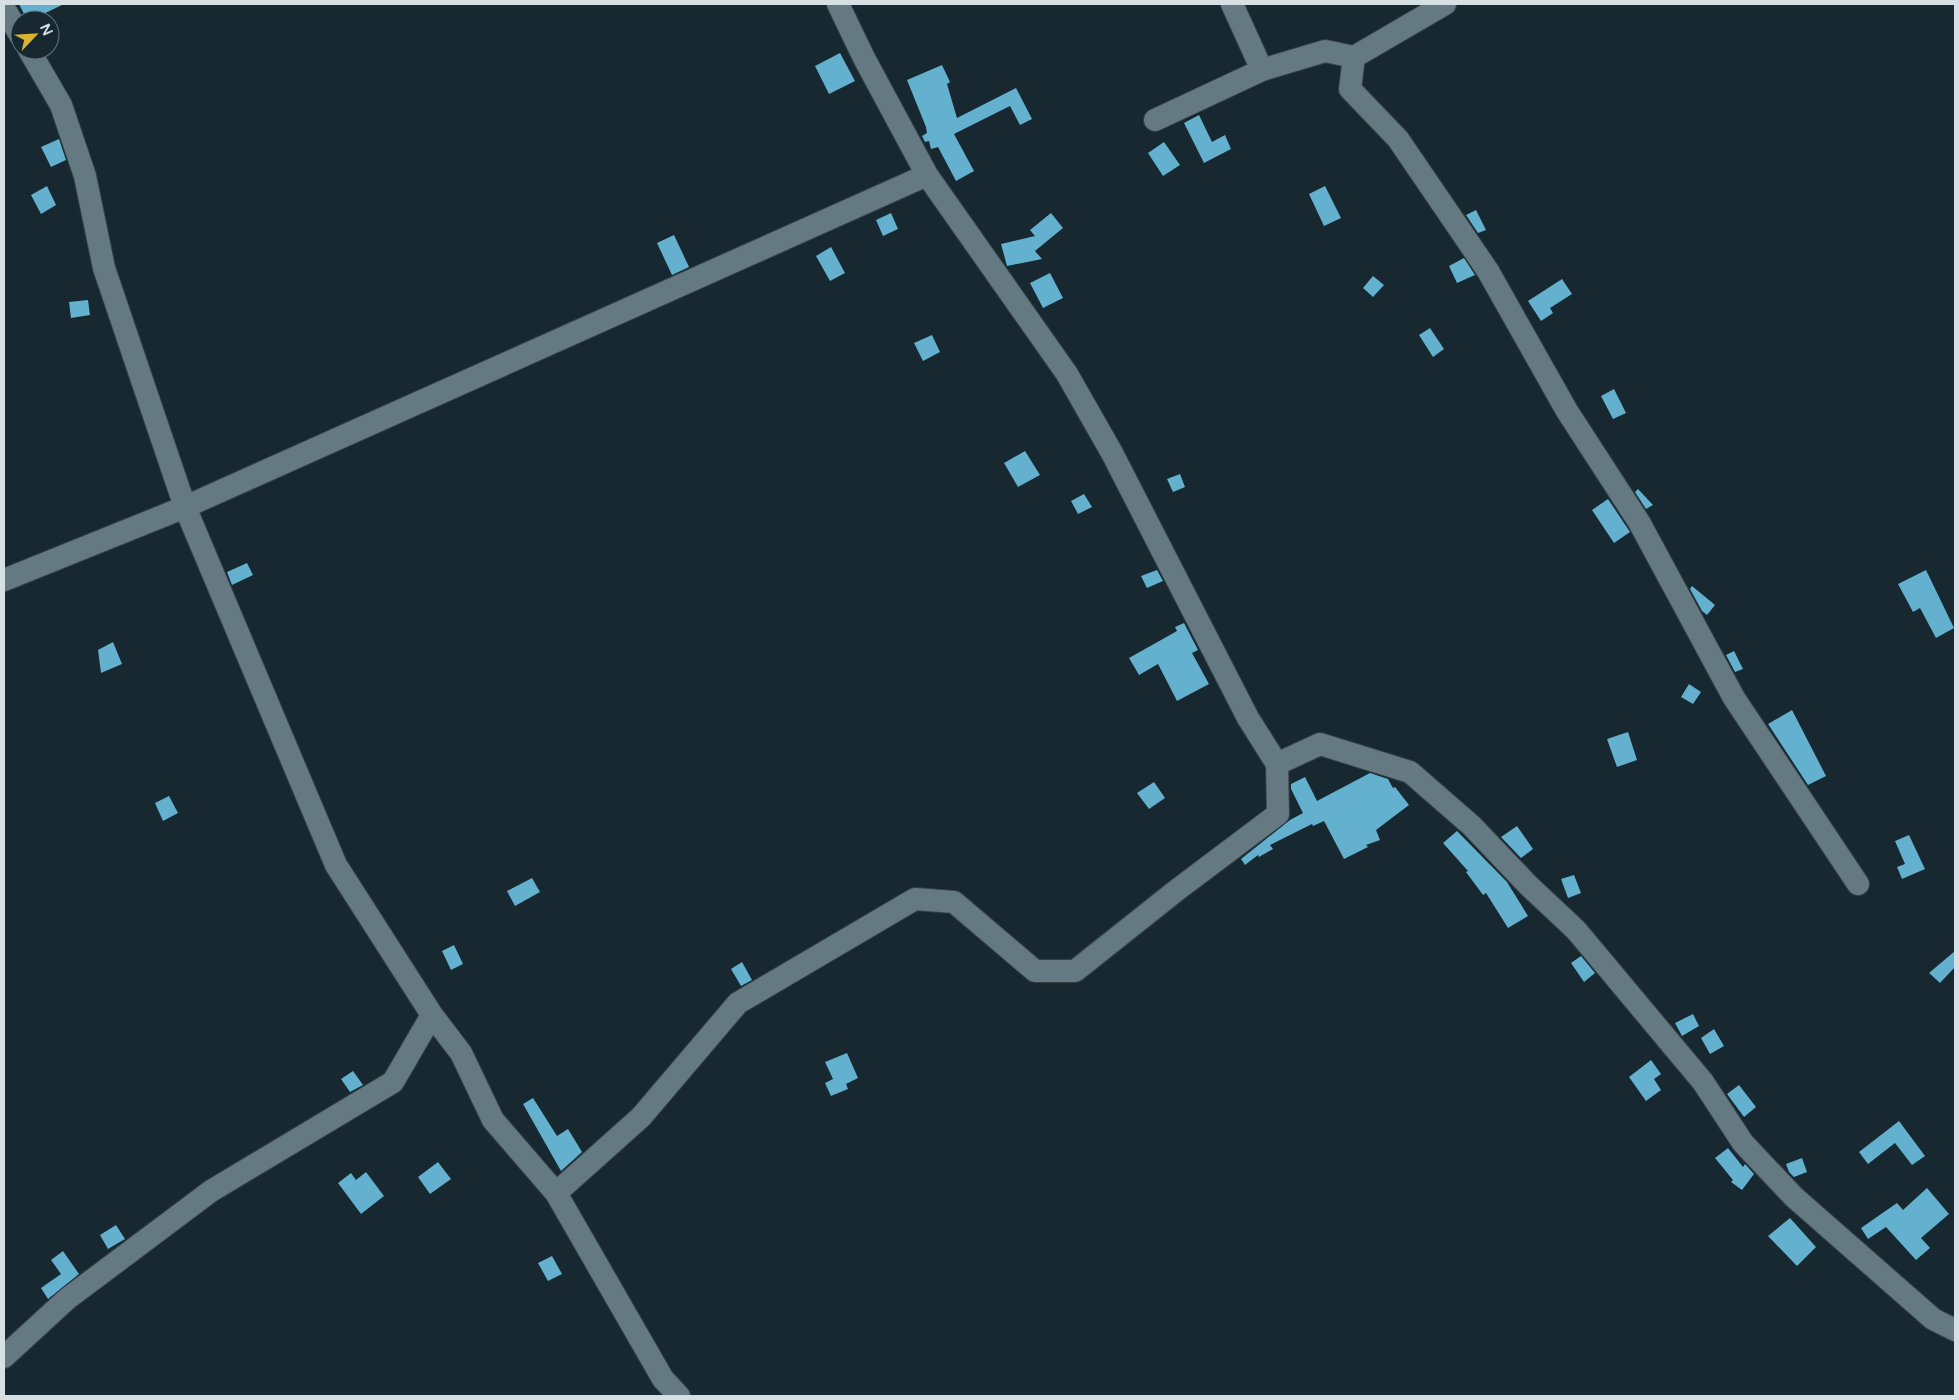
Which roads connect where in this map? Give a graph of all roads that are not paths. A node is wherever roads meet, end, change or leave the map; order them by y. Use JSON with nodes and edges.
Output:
{"nodes":[{"id":1,"x":838,"y":4,"type":"edge"},
{"id":2,"x":1232,"y":4,"type":"edge"},
{"id":3,"x":1445,"y":4,"type":"edge"},
{"id":4,"x":1354,"y":58,"type":"junction"},
{"id":5,"x":34,"y":60,"type":"edge"},
{"id":6,"x":1262,"y":70,"type":"junction"},
{"id":7,"x":1154,"y":120,"type":"dead end"},
{"id":8,"x":927,"y":175,"type":"junction"},
{"id":9,"x":185,"y":507,"type":"junction"},
{"id":10,"x":4,"y":580,"type":"edge"},
{"id":11,"x":1277,"y":764,"type":"junction"},
{"id":12,"x":1858,"y":884,"type":"dead end"},
{"id":13,"x":432,"y":1015,"type":"junction"},
{"id":14,"x":556,"y":1193,"type":"junction"},
{"id":15,"x":1955,"y":1330,"type":"edge"},
{"id":16,"x":4,"y":1357,"type":"edge"},
{"id":17,"x":679,"y":1396,"type":"edge"}],
"edges":[{"from":1,"to":8,"type":"street"},
{"from":2,"to":6,"type":"street"},
{"from":3,"to":4,"type":"street"},
{"from":4,"to":6,"type":"street"},
{"from":4,"to":12,"type":"street"},
{"from":5,"to":9,"type":"street"},
{"from":6,"to":7,"type":"street"},
{"from":8,"to":9,"type":"street"},
{"from":8,"to":11,"type":"street"},
{"from":9,"to":10,"type":"street"},
{"from":9,"to":13,"type":"street"},
{"from":11,"to":14,"type":"street"},
{"from":11,"to":15,"type":"street"},
{"from":13,"to":14,"type":"street"},
{"from":13,"to":16,"type":"street"},
{"from":14,"to":17,"type":"street"}]}
